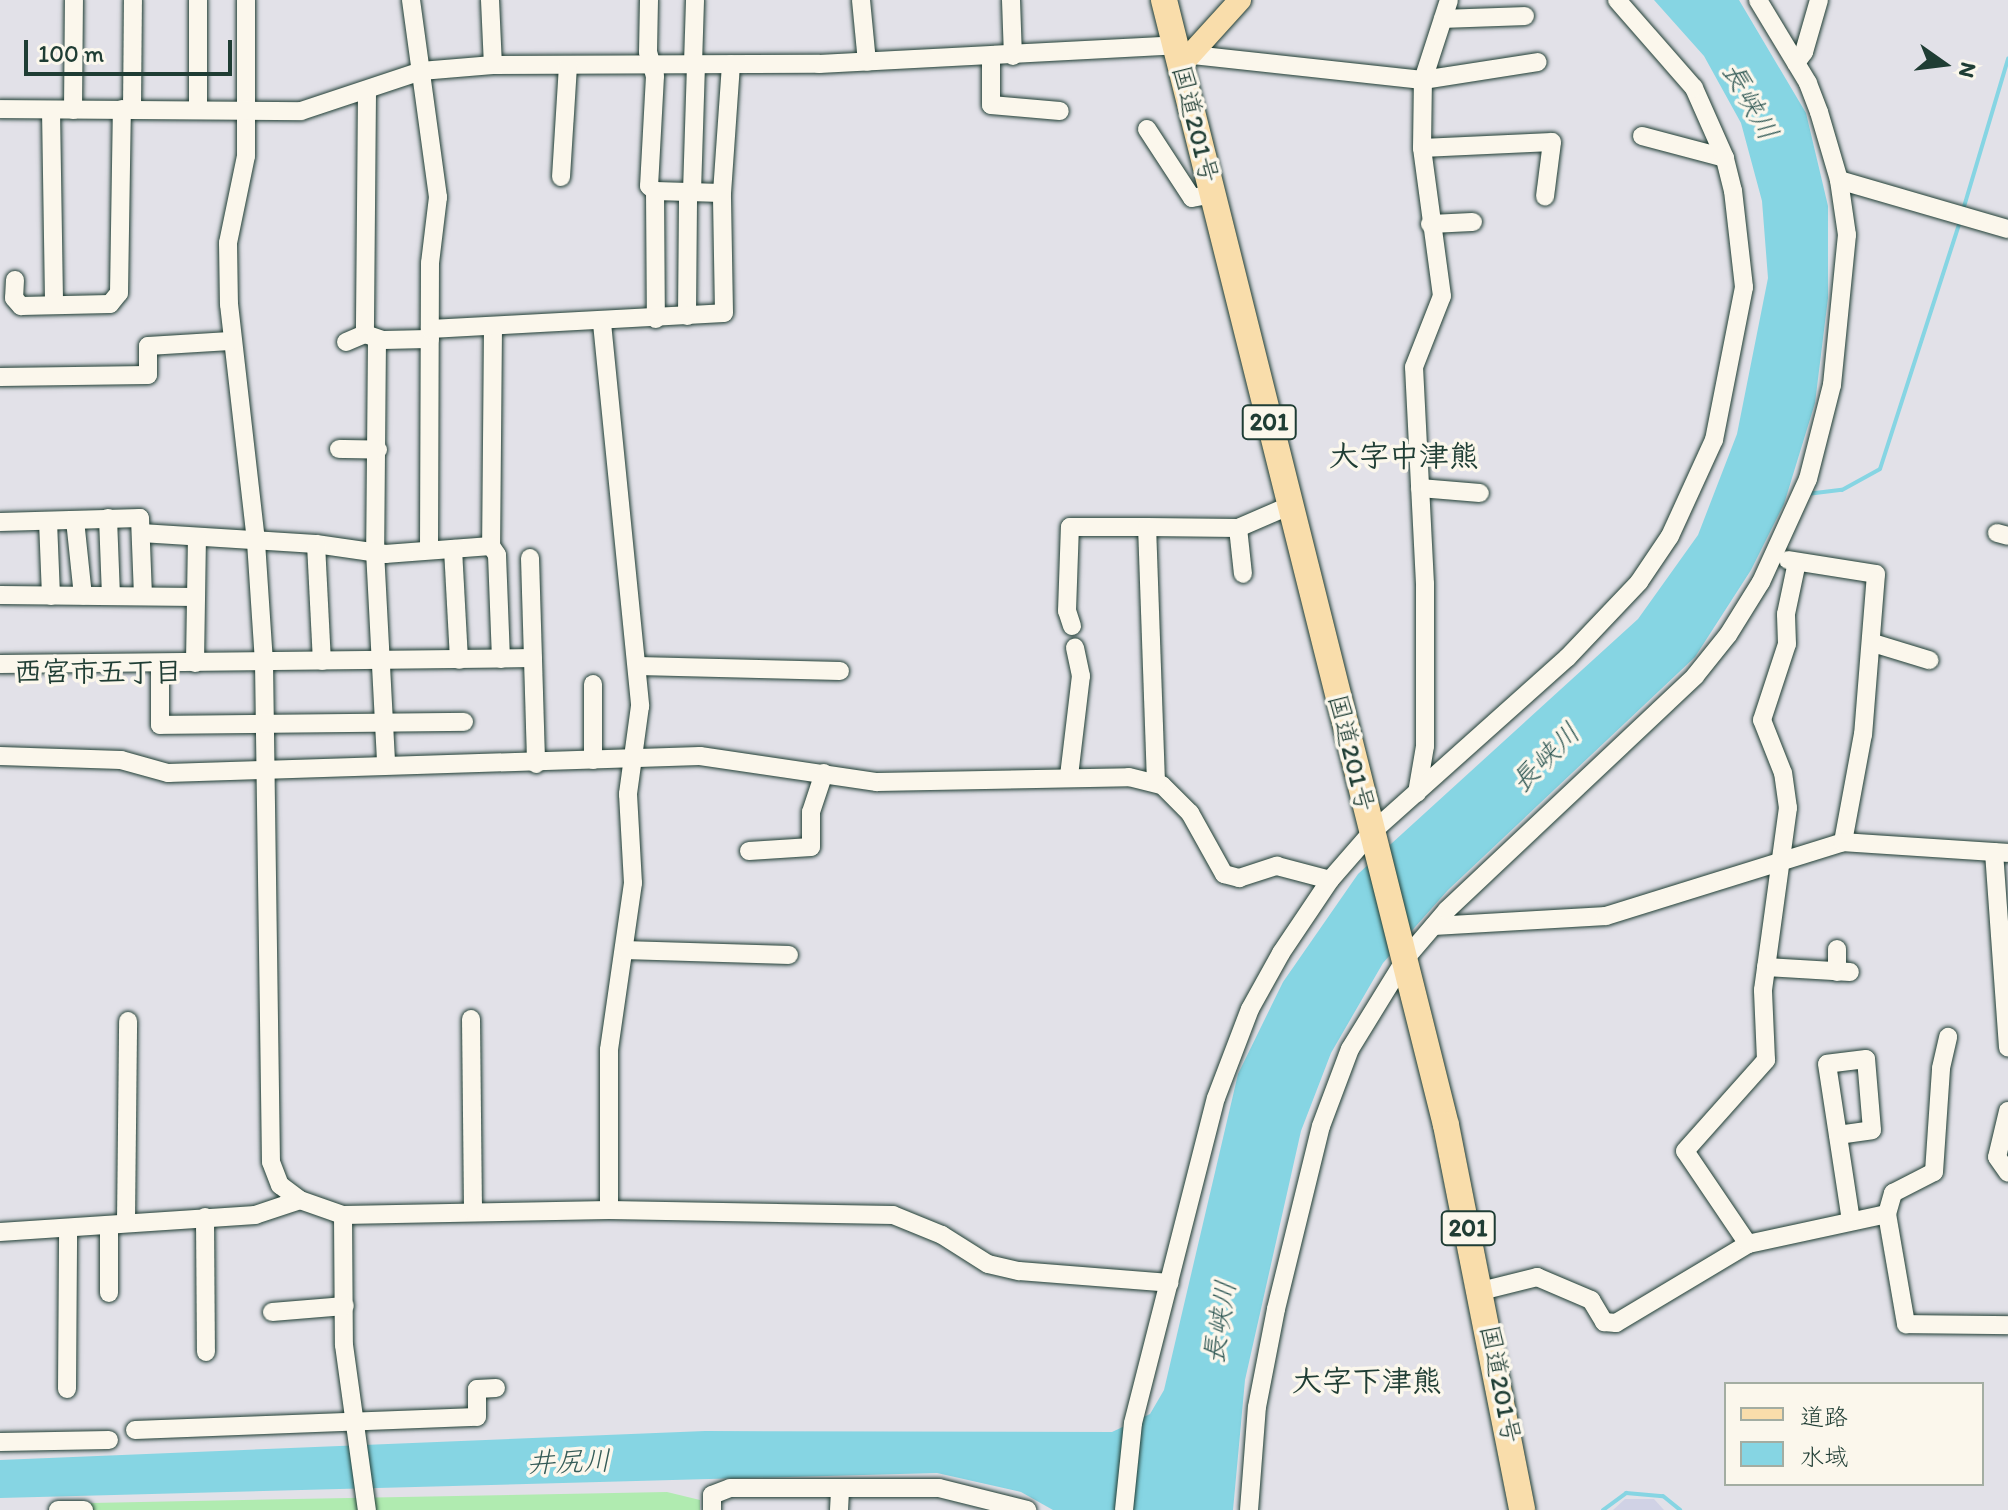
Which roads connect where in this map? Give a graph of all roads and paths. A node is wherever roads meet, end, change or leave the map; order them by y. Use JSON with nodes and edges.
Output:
{"nodes":[{"id":1,"x":74,"y":0,"type":"edge"},
{"id":2,"x":133,"y":0,"type":"edge"},
{"id":3,"x":198,"y":0,"type":"edge"},
{"id":4,"x":246,"y":0,"type":"edge"},
{"id":5,"x":411,"y":0,"type":"edge"},
{"id":6,"x":490,"y":0,"type":"edge"},
{"id":7,"x":649,"y":0,"type":"edge"},
{"id":8,"x":695,"y":0,"type":"edge"},
{"id":9,"x":861,"y":0,"type":"edge"},
{"id":10,"x":1011,"y":0,"type":"edge"},
{"id":11,"x":1164,"y":0,"type":"edge"},
{"id":12,"x":1240,"y":0,"type":"edge"},
{"id":13,"x":1449,"y":0,"type":"edge"},
{"id":14,"x":1617,"y":0,"type":"edge"},
{"id":15,"x":1758,"y":0,"type":"edge"},
{"id":16,"x":1819,"y":0,"type":"edge"},
{"id":17,"x":873,"y":1,"type":"edge"},
{"id":18,"x":1525,"y":16,"type":"dead end"},
{"id":19,"x":1443,"y":19,"type":"junction"},
{"id":20,"x":1184,"y":55,"type":"junction"},
{"id":21,"x":1013,"y":56,"type":"junction"},
{"id":22,"x":991,"y":57,"type":"junction"},
{"id":23,"x":873,"y":62,"type":"junction"},
{"id":24,"x":1538,"y":62,"type":"dead end"},
{"id":25,"x":1796,"y":63,"type":"junction"},
{"id":26,"x":650,"y":64,"type":"junction"},
{"id":27,"x":694,"y":64,"type":"junction"},
{"id":28,"x":731,"y":64,"type":"junction"},
{"id":29,"x":493,"y":65,"type":"junction"},
{"id":30,"x":568,"y":65,"type":"junction"},
{"id":31,"x":421,"y":71,"type":"junction"},
{"id":32,"x":1423,"y":80,"type":"junction"},
{"id":33,"x":367,"y":93,"type":"junction"},
{"id":34,"x":0,"y":109,"type":"edge"},
{"id":35,"x":127,"y":109,"type":"junction"},
{"id":36,"x":51,"y":110,"type":"junction"},
{"id":37,"x":73,"y":110,"type":"junction"},
{"id":38,"x":198,"y":110,"type":"junction"},
{"id":39,"x":1060,"y":111,"type":"dead end"},
{"id":40,"x":243,"y":112,"type":"junction"},
{"id":41,"x":1147,"y":129,"type":"dead end"},
{"id":42,"x":1642,"y":136,"type":"dead end"},
{"id":43,"x":1422,"y":148,"type":"junction"},
{"id":44,"x":1725,"y":158,"type":"junction"},
{"id":45,"x":561,"y":177,"type":"dead end"},
{"id":46,"x":1839,"y":180,"type":"junction"},
{"id":47,"x":655,"y":191,"type":"junction"},
{"id":48,"x":690,"y":192,"type":"junction"},
{"id":49,"x":722,"y":193,"type":"junction"},
{"id":50,"x":1212,"y":194,"type":"junction"},
{"id":51,"x":1545,"y":197,"type":"dead end"},
{"id":52,"x":1473,"y":222,"type":"dead end"},
{"id":53,"x":1430,"y":224,"type":"junction"},
{"id":54,"x":2008,"y":229,"type":"edge"},
{"id":55,"x":15,"y":280,"type":"dead end"},
{"id":56,"x":54,"y":305,"type":"junction"},
{"id":57,"x":687,"y":316,"type":"junction"},
{"id":58,"x":656,"y":319,"type":"junction"},
{"id":59,"x":602,"y":323,"type":"junction"},
{"id":60,"x":493,"y":327,"type":"junction"},
{"id":61,"x":430,"y":334,"type":"junction"},
{"id":62,"x":371,"y":336,"type":"junction"},
{"id":63,"x":230,"y":341,"type":"junction"},
{"id":64,"x":346,"y":342,"type":"dead end"},
{"id":65,"x":0,"y":377,"type":"edge"},
{"id":66,"x":339,"y":449,"type":"dead end"},
{"id":67,"x":378,"y":450,"type":"junction"},
{"id":68,"x":1420,"y":488,"type":"junction"},
{"id":69,"x":1480,"y":493,"type":"dead end"},
{"id":70,"x":1289,"y":506,"type":"junction"},
{"id":71,"x":108,"y":518,"type":"junction"},
{"id":72,"x":75,"y":520,"type":"junction"},
{"id":73,"x":48,"y":521,"type":"junction"},
{"id":74,"x":0,"y":522,"type":"edge"},
{"id":75,"x":1147,"y":527,"type":"junction"},
{"id":76,"x":1238,"y":528,"type":"junction"},
{"id":77,"x":141,"y":533,"type":"junction"},
{"id":78,"x":197,"y":539,"type":"junction"},
{"id":79,"x":256,"y":542,"type":"junction"},
{"id":80,"x":316,"y":544,"type":"junction"},
{"id":81,"x":491,"y":546,"type":"junction"},
{"id":82,"x":453,"y":549,"type":"junction"},
{"id":83,"x":429,"y":550,"type":"junction"},
{"id":84,"x":375,"y":551,"type":"junction"},
{"id":85,"x":1774,"y":555,"type":"junction"},
{"id":86,"x":530,"y":558,"type":"dead end"},
{"id":87,"x":1797,"y":562,"type":"junction"},
{"id":88,"x":1243,"y":574,"type":"dead end"},
{"id":89,"x":0,"y":595,"type":"edge"},
{"id":90,"x":111,"y":595,"type":"junction"},
{"id":91,"x":143,"y":595,"type":"junction"},
{"id":92,"x":51,"y":596,"type":"junction"},
{"id":93,"x":83,"y":596,"type":"junction"},
{"id":94,"x":196,"y":597,"type":"junction"},
{"id":95,"x":1072,"y":626,"type":"dead end"},
{"id":96,"x":1873,"y":643,"type":"junction"},
{"id":97,"x":1075,"y":648,"type":"dead end"},
{"id":98,"x":533,"y":658,"type":"junction"},
{"id":99,"x":501,"y":659,"type":"junction"},
{"id":100,"x":381,"y":660,"type":"junction"},
{"id":101,"x":459,"y":660,"type":"junction"},
{"id":102,"x":1929,"y":660,"type":"dead end"},
{"id":103,"x":322,"y":661,"type":"junction"},
{"id":104,"x":264,"y":662,"type":"junction"},
{"id":105,"x":160,"y":663,"type":"junction"},
{"id":106,"x":195,"y":663,"type":"junction"},
{"id":107,"x":0,"y":664,"type":"edge"},
{"id":108,"x":638,"y":666,"type":"junction"},
{"id":109,"x":840,"y":671,"type":"dead end"},
{"id":110,"x":593,"y":684,"type":"dead end"},
{"id":111,"x":464,"y":722,"type":"dead end"},
{"id":112,"x":384,"y":724,"type":"junction"},
{"id":113,"x":267,"y":726,"type":"junction"},
{"id":114,"x":0,"y":756,"type":"edge"},
{"id":115,"x":632,"y":756,"type":"junction"},
{"id":116,"x":593,"y":760,"type":"junction"},
{"id":117,"x":386,"y":762,"type":"junction"},
{"id":118,"x":536,"y":764,"type":"junction"},
{"id":119,"x":268,"y":772,"type":"junction"},
{"id":120,"x":824,"y":773,"type":"junction"},
{"id":121,"x":1069,"y":776,"type":"junction"},
{"id":122,"x":1156,"y":783,"type":"junction"},
{"id":123,"x":1417,"y":793,"type":"junction"},
{"id":124,"x":1372,"y":839,"type":"junction"},
{"id":125,"x":1843,"y":842,"type":"junction"},
{"id":126,"x":749,"y":851,"type":"dead end"},
{"id":127,"x":2001,"y":852,"type":"edge"},
{"id":128,"x":1779,"y":858,"type":"junction"},
{"id":129,"x":1330,"y":880,"type":"junction"},
{"id":130,"x":1434,"y":926,"type":"junction"},
{"id":131,"x":1837,"y":949,"type":"dead end"},
{"id":132,"x":624,"y":950,"type":"junction"},
{"id":133,"x":1404,"y":954,"type":"junction"},
{"id":134,"x":789,"y":955,"type":"dead end"},
{"id":135,"x":1766,"y":967,"type":"junction"},
{"id":136,"x":471,"y":1019,"type":"dead end"},
{"id":137,"x":128,"y":1021,"type":"dead end"},
{"id":138,"x":1948,"y":1037,"type":"dead end"},
{"id":139,"x":2008,"y":1047,"type":"edge"},
{"id":140,"x":2008,"y":1111,"type":"edge"},
{"id":141,"x":1838,"y":1135,"type":"dead end"},
{"id":142,"x":2008,"y":1173,"type":"edge"},
{"id":143,"x":300,"y":1200,"type":"junction"},
{"id":144,"x":609,"y":1210,"type":"junction"},
{"id":145,"x":473,"y":1212,"type":"junction"},
{"id":146,"x":1887,"y":1214,"type":"junction"},
{"id":147,"x":343,"y":1215,"type":"junction"},
{"id":148,"x":205,"y":1217,"type":"junction"},
{"id":149,"x":1851,"y":1221,"type":"junction"},
{"id":150,"x":118,"y":1224,"type":"junction"},
{"id":151,"x":68,"y":1228,"type":"junction"},
{"id":152,"x":0,"y":1232,"type":"edge"},
{"id":153,"x":1748,"y":1244,"type":"junction"},
{"id":154,"x":1170,"y":1283,"type":"junction"},
{"id":155,"x":1481,"y":1291,"type":"junction"},
{"id":156,"x":109,"y":1293,"type":"dead end"},
{"id":157,"x":345,"y":1306,"type":"junction"},
{"id":158,"x":272,"y":1312,"type":"dead end"},
{"id":159,"x":2008,"y":1325,"type":"edge"},
{"id":160,"x":206,"y":1352,"type":"dead end"},
{"id":161,"x":496,"y":1388,"type":"dead end"},
{"id":162,"x":67,"y":1389,"type":"dead end"},
{"id":163,"x":353,"y":1428,"type":"junction"},
{"id":164,"x":135,"y":1430,"type":"dead end"},
{"id":165,"x":109,"y":1440,"type":"dead end"},
{"id":166,"x":0,"y":1442,"type":"edge"},
{"id":167,"x":840,"y":1489,"type":"junction"},
{"id":168,"x":366,"y":1505,"type":"edge"},
{"id":169,"x":58,"y":1510,"type":"edge"},
{"id":170,"x":84,"y":1510,"type":"edge"},
{"id":171,"x":712,"y":1510,"type":"edge"},
{"id":172,"x":839,"y":1510,"type":"edge"},
{"id":173,"x":1027,"y":1510,"type":"edge"},
{"id":174,"x":1124,"y":1510,"type":"edge"},
{"id":175,"x":1249,"y":1510,"type":"edge"},
{"id":176,"x":1522,"y":1510,"type":"edge"}],
"edges":[{"from":1,"to":37,"type":"street"},
{"from":2,"to":35,"type":"street"},
{"from":3,"to":38,"type":"street"},
{"from":4,"to":40,"type":"street"},
{"from":5,"to":31,"type":"street"},
{"from":6,"to":29,"type":"street"},
{"from":7,"to":26,"type":"street"},
{"from":8,"to":27,"type":"street"},
{"from":9,"to":23,"type":"street"},
{"from":10,"to":21,"type":"street"},
{"from":11,"to":20,"type":"highway","name":"国道201号","number":"201"},
{"from":12,"to":20,"type":"main road"},
{"from":13,"to":19,"type":"street"},
{"from":14,"to":44,"type":"street"},
{"from":15,"to":25,"type":"street"},
{"from":16,"to":25,"type":"street"},
{"from":17,"to":23,"type":"street"},
{"from":18,"to":19,"type":"street"},
{"from":19,"to":32,"type":"street"},
{"from":20,"to":21,"type":"street"},
{"from":20,"to":32,"type":"street"},
{"from":20,"to":50,"type":"highway","name":"国道201号","number":"201"},
{"from":21,"to":22,"type":"street"},
{"from":22,"to":23,"type":"street"},
{"from":22,"to":39,"type":"street"},
{"from":23,"to":28,"type":"street"},
{"from":24,"to":32,"type":"street"},
{"from":25,"to":46,"type":"street"},
{"from":26,"to":27,"type":"street"},
{"from":26,"to":30,"type":"street"},
{"from":26,"to":47,"type":"street"},
{"from":27,"to":28,"type":"street"},
{"from":27,"to":48,"type":"street"},
{"from":28,"to":49,"type":"street"},
{"from":29,"to":30,"type":"street"},
{"from":29,"to":31,"type":"street"},
{"from":30,"to":45,"type":"street"},
{"from":31,"to":33,"type":"street"},
{"from":31,"to":61,"type":"street"},
{"from":32,"to":43,"type":"street"},
{"from":33,"to":40,"type":"street"},
{"from":33,"to":62,"type":"street"},
{"from":34,"to":36,"type":"street"},
{"from":35,"to":37,"type":"street"},
{"from":35,"to":38,"type":"street"},
{"from":35,"to":56,"type":"street"},
{"from":36,"to":37,"type":"street"},
{"from":36,"to":56,"type":"street"},
{"from":38,"to":40,"type":"street"},
{"from":40,"to":63,"type":"street"},
{"from":41,"to":50,"type":"street"},
{"from":42,"to":44,"type":"street"},
{"from":43,"to":51,"type":"street"},
{"from":43,"to":53,"type":"street"},
{"from":44,"to":123,"type":"street"},
{"from":46,"to":54,"type":"street"},
{"from":46,"to":85,"type":"street"},
{"from":47,"to":48,"type":"street"},
{"from":47,"to":58,"type":"street"},
{"from":48,"to":49,"type":"street"},
{"from":48,"to":57,"type":"street"},
{"from":49,"to":57,"type":"street"},
{"from":50,"to":70,"type":"highway","name":"国道201号","number":"201"},
{"from":52,"to":53,"type":"street"},
{"from":53,"to":68,"type":"street"},
{"from":55,"to":56,"type":"street"},
{"from":57,"to":58,"type":"street"},
{"from":58,"to":59,"type":"street"},
{"from":59,"to":60,"type":"street"},
{"from":59,"to":108,"type":"street"},
{"from":60,"to":61,"type":"street"},
{"from":60,"to":81,"type":"street"},
{"from":61,"to":62,"type":"street"},
{"from":61,"to":83,"type":"street"},
{"from":62,"to":64,"type":"street"},
{"from":62,"to":67,"type":"street"},
{"from":63,"to":65,"type":"street"},
{"from":63,"to":79,"type":"street"},
{"from":66,"to":67,"type":"street"},
{"from":67,"to":84,"type":"street"},
{"from":68,"to":69,"type":"street"},
{"from":68,"to":123,"type":"street"},
{"from":70,"to":76,"type":"street"},
{"from":70,"to":124,"type":"highway","name":"国道201号","number":"201"},
{"from":71,"to":72,"type":"street"},
{"from":71,"to":77,"type":"street"},
{"from":71,"to":90,"type":"street"},
{"from":72,"to":73,"type":"street"},
{"from":72,"to":93,"type":"street"},
{"from":73,"to":74,"type":"street"},
{"from":73,"to":92,"type":"street"},
{"from":75,"to":76,"type":"street"},
{"from":75,"to":95,"type":"street"},
{"from":75,"to":122,"type":"street"},
{"from":76,"to":88,"type":"street"},
{"from":77,"to":78,"type":"street"},
{"from":77,"to":91,"type":"street"},
{"from":78,"to":79,"type":"street"},
{"from":78,"to":94,"type":"street"},
{"from":79,"to":80,"type":"street"},
{"from":79,"to":104,"type":"street"},
{"from":80,"to":84,"type":"street"},
{"from":80,"to":103,"type":"street"},
{"from":81,"to":82,"type":"street"},
{"from":81,"to":99,"type":"street"},
{"from":82,"to":83,"type":"street"},
{"from":82,"to":101,"type":"street"},
{"from":83,"to":84,"type":"street"},
{"from":84,"to":100,"type":"street"},
{"from":85,"to":87,"type":"street"},
{"from":85,"to":130,"type":"street"},
{"from":86,"to":98,"type":"street"},
{"from":87,"to":96,"type":"street"},
{"from":87,"to":128,"type":"street"},
{"from":89,"to":92,"type":"street"},
{"from":90,"to":91,"type":"street"},
{"from":90,"to":93,"type":"street"},
{"from":91,"to":94,"type":"street"},
{"from":92,"to":93,"type":"street"},
{"from":94,"to":106,"type":"street"},
{"from":96,"to":102,"type":"street"},
{"from":96,"to":125,"type":"street"},
{"from":97,"to":121,"type":"street"},
{"from":98,"to":99,"type":"street"},
{"from":98,"to":118,"type":"street"},
{"from":99,"to":101,"type":"street"},
{"from":100,"to":101,"type":"street"},
{"from":100,"to":103,"type":"street"},
{"from":100,"to":112,"type":"street"},
{"from":103,"to":104,"type":"street"},
{"from":104,"to":106,"type":"street"},
{"from":104,"to":113,"type":"street"},
{"from":105,"to":106,"type":"street"},
{"from":105,"to":107,"type":"street"},
{"from":105,"to":113,"type":"street"},
{"from":108,"to":109,"type":"street"},
{"from":108,"to":115,"type":"street"},
{"from":110,"to":116,"type":"street"},
{"from":111,"to":112,"type":"street"},
{"from":112,"to":113,"type":"street"},
{"from":112,"to":117,"type":"street"},
{"from":113,"to":119,"type":"street"},
{"from":114,"to":119,"type":"street"},
{"from":115,"to":116,"type":"street"},
{"from":115,"to":120,"type":"street"},
{"from":115,"to":132,"type":"street"},
{"from":116,"to":118,"type":"street"},
{"from":117,"to":118,"type":"street"},
{"from":117,"to":119,"type":"street"},
{"from":119,"to":143,"type":"street"},
{"from":120,"to":121,"type":"street"},
{"from":120,"to":126,"type":"street"},
{"from":121,"to":122,"type":"street"},
{"from":122,"to":129,"type":"street"},
{"from":123,"to":124,"type":"street"},
{"from":124,"to":129,"type":"street"},
{"from":124,"to":133,"type":"highway","name":"国道201号","number":"201"},
{"from":125,"to":127,"type":"street"},
{"from":125,"to":128,"type":"street"},
{"from":127,"to":139,"type":"street"},
{"from":128,"to":130,"type":"street"},
{"from":128,"to":135,"type":"street"},
{"from":129,"to":154,"type":"street"},
{"from":130,"to":133,"type":"street"},
{"from":131,"to":135,"type":"street"},
{"from":132,"to":134,"type":"street"},
{"from":132,"to":144,"type":"street"},
{"from":133,"to":155,"type":"highway","name":"国道201号","number":"201"},
{"from":133,"to":175,"type":"street"},
{"from":135,"to":153,"type":"street"},
{"from":136,"to":145,"type":"street"},
{"from":137,"to":150,"type":"street"},
{"from":138,"to":146,"type":"street"},
{"from":140,"to":142,"type":"street"},
{"from":141,"to":149,"type":"street"},
{"from":143,"to":147,"type":"street"},
{"from":143,"to":148,"type":"street"},
{"from":144,"to":145,"type":"street"},
{"from":144,"to":154,"type":"street"},
{"from":145,"to":147,"type":"street"},
{"from":146,"to":149,"type":"street"},
{"from":146,"to":159,"type":"street"},
{"from":147,"to":157,"type":"street"},
{"from":148,"to":150,"type":"street"},
{"from":148,"to":160,"type":"street"},
{"from":149,"to":153,"type":"street"},
{"from":150,"to":151,"type":"street"},
{"from":150,"to":156,"type":"street"},
{"from":151,"to":152,"type":"street"},
{"from":151,"to":162,"type":"street"},
{"from":153,"to":155,"type":"street"},
{"from":154,"to":174,"type":"street"},
{"from":155,"to":176,"type":"highway","name":"国道201号","number":"201"},
{"from":157,"to":158,"type":"street"},
{"from":157,"to":163,"type":"street"},
{"from":161,"to":163,"type":"street"},
{"from":163,"to":164,"type":"street"},
{"from":163,"to":168,"type":"street"},
{"from":165,"to":166,"type":"street"},
{"from":167,"to":171,"type":"street"},
{"from":167,"to":172,"type":"street"},
{"from":167,"to":173,"type":"street"},
{"from":169,"to":170,"type":"street"}]}
